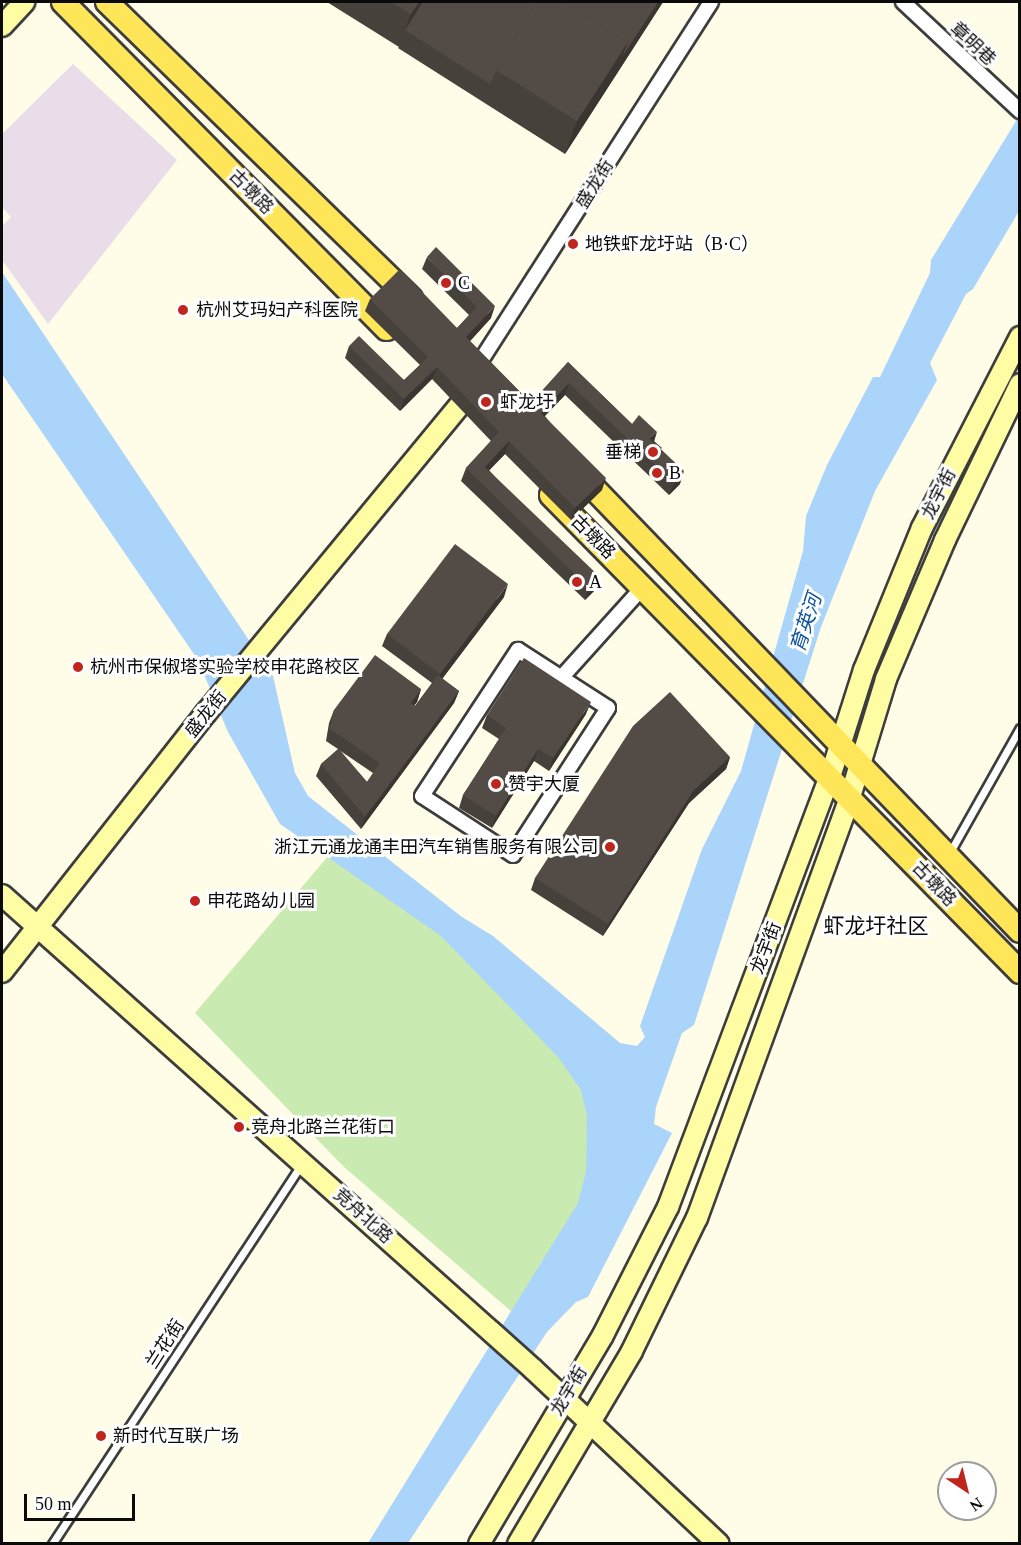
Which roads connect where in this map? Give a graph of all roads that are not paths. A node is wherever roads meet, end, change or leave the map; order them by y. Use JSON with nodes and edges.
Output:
{"nodes":[{"id":1,"x":24,"y":2,"type":"edge"},
{"id":2,"x":63,"y":2,"type":"edge"},
{"id":3,"x":107,"y":2,"type":"edge"},
{"id":4,"x":711,"y":2,"type":"edge"},
{"id":5,"x":903,"y":2,"type":"edge"},
{"id":6,"x":2,"y":26,"type":"edge"},
{"id":7,"x":1020,"y":111,"type":"edge"},
{"id":8,"x":427,"y":315,"type":"edge"},
{"id":9,"x":1020,"y":337,"type":"edge"},
{"id":10,"x":405,"y":347,"type":"edge"},
{"id":11,"x":461,"y":349,"type":"edge"},
{"id":12,"x":478,"y":366,"type":"junction"},
{"id":13,"x":494,"y":383,"type":"edge"},
{"id":14,"x":1020,"y":384,"type":"edge"},
{"id":15,"x":445,"y":387,"type":"edge"},
{"id":16,"x":461,"y":404,"type":"junction"},
{"id":17,"x":477,"y":420,"type":"edge"},
{"id":18,"x":560,"y":452,"type":"edge"},
{"id":19,"x":535,"y":479,"type":"edge"},
{"id":20,"x":643,"y":587,"type":"junction"},
{"id":21,"x":561,"y":678,"type":"junction"},
{"id":22,"x":1020,"y":728,"type":"edge"},
{"id":23,"x":840,"y":744,"type":"junction"},
{"id":24,"x":859,"y":764,"type":"junction"},
{"id":25,"x":830,"y":777,"type":"junction"},
{"id":26,"x":850,"y":798,"type":"junction"},
{"id":27,"x":947,"y":858,"type":"junction"},
{"id":28,"x":2,"y":895,"type":"edge"},
{"id":29,"x":35,"y":925,"type":"junction"},
{"id":30,"x":1020,"y":932,"type":"edge"},
{"id":31,"x":2,"y":972,"type":"edge"},
{"id":32,"x":1020,"y":972,"type":"edge"},
{"id":33,"x":304,"y":1162,"type":"junction"},
{"id":34,"x":564,"y":1399,"type":"junction"},
{"id":35,"x":590,"y":1422,"type":"junction"},
{"id":36,"x":52,"y":1544,"type":"edge"},
{"id":37,"x":479,"y":1544,"type":"edge"},
{"id":38,"x":518,"y":1544,"type":"edge"},
{"id":39,"x":718,"y":1544,"type":"edge"}],
"edges":[{"from":1,"to":6,"type":"street"},
{"from":2,"to":10,"type":"main road","name":"古墩路"},
{"from":3,"to":8,"type":"main road","name":"古墩路"},
{"from":4,"to":12,"type":"street","name":"盛龙街"},
{"from":5,"to":7,"type":"street","name":"章明巷"},
{"from":9,"to":23,"type":"street","name":"龙宇街"},
{"from":11,"to":12,"type":"main road"},
{"from":12,"to":13,"type":"main road"},
{"from":14,"to":24,"type":"street","name":"龙宇街"},
{"from":15,"to":16,"type":"main road"},
{"from":16,"to":17,"type":"main road"},
{"from":16,"to":29,"type":"street","name":"盛龙街"},
{"from":18,"to":23,"type":"main road","name":"古墩路"},
{"from":19,"to":20,"type":"main road","name":"古墩路"},
{"from":20,"to":21,"type":"street"},
{"from":20,"to":25,"type":"main road","name":"古墩路"},
{"from":21,"to":21,"type":"street"},
{"from":22,"to":27,"type":"lane"},
{"from":23,"to":24,"type":"main road","name":"古墩路"},
{"from":23,"to":25,"type":"street","name":"龙宇街"},
{"from":24,"to":26,"type":"street","name":"龙宇街"},
{"from":24,"to":27,"type":"main road","name":"古墩路"},
{"from":25,"to":26,"type":"main road","name":"古墩路"},
{"from":25,"to":34,"type":"street","name":"龙宇街"},
{"from":26,"to":32,"type":"main road","name":"古墩路"},
{"from":26,"to":35,"type":"street","name":"龙宇街"},
{"from":27,"to":30,"type":"main road","name":"古墩路"},
{"from":28,"to":29,"type":"street","name":"竞舟北路"},
{"from":29,"to":31,"type":"street","name":"盛龙街"},
{"from":29,"to":33,"type":"street","name":"竞舟北路"},
{"from":33,"to":34,"type":"street","name":"竞舟北路"},
{"from":33,"to":36,"type":"lane","name":"兰花街"},
{"from":34,"to":35,"type":"street","name":"竞舟北路"},
{"from":34,"to":37,"type":"street","name":"龙宇街"},
{"from":35,"to":38,"type":"street","name":"龙宇街"},
{"from":35,"to":39,"type":"street","name":"竞舟北路"}]}
